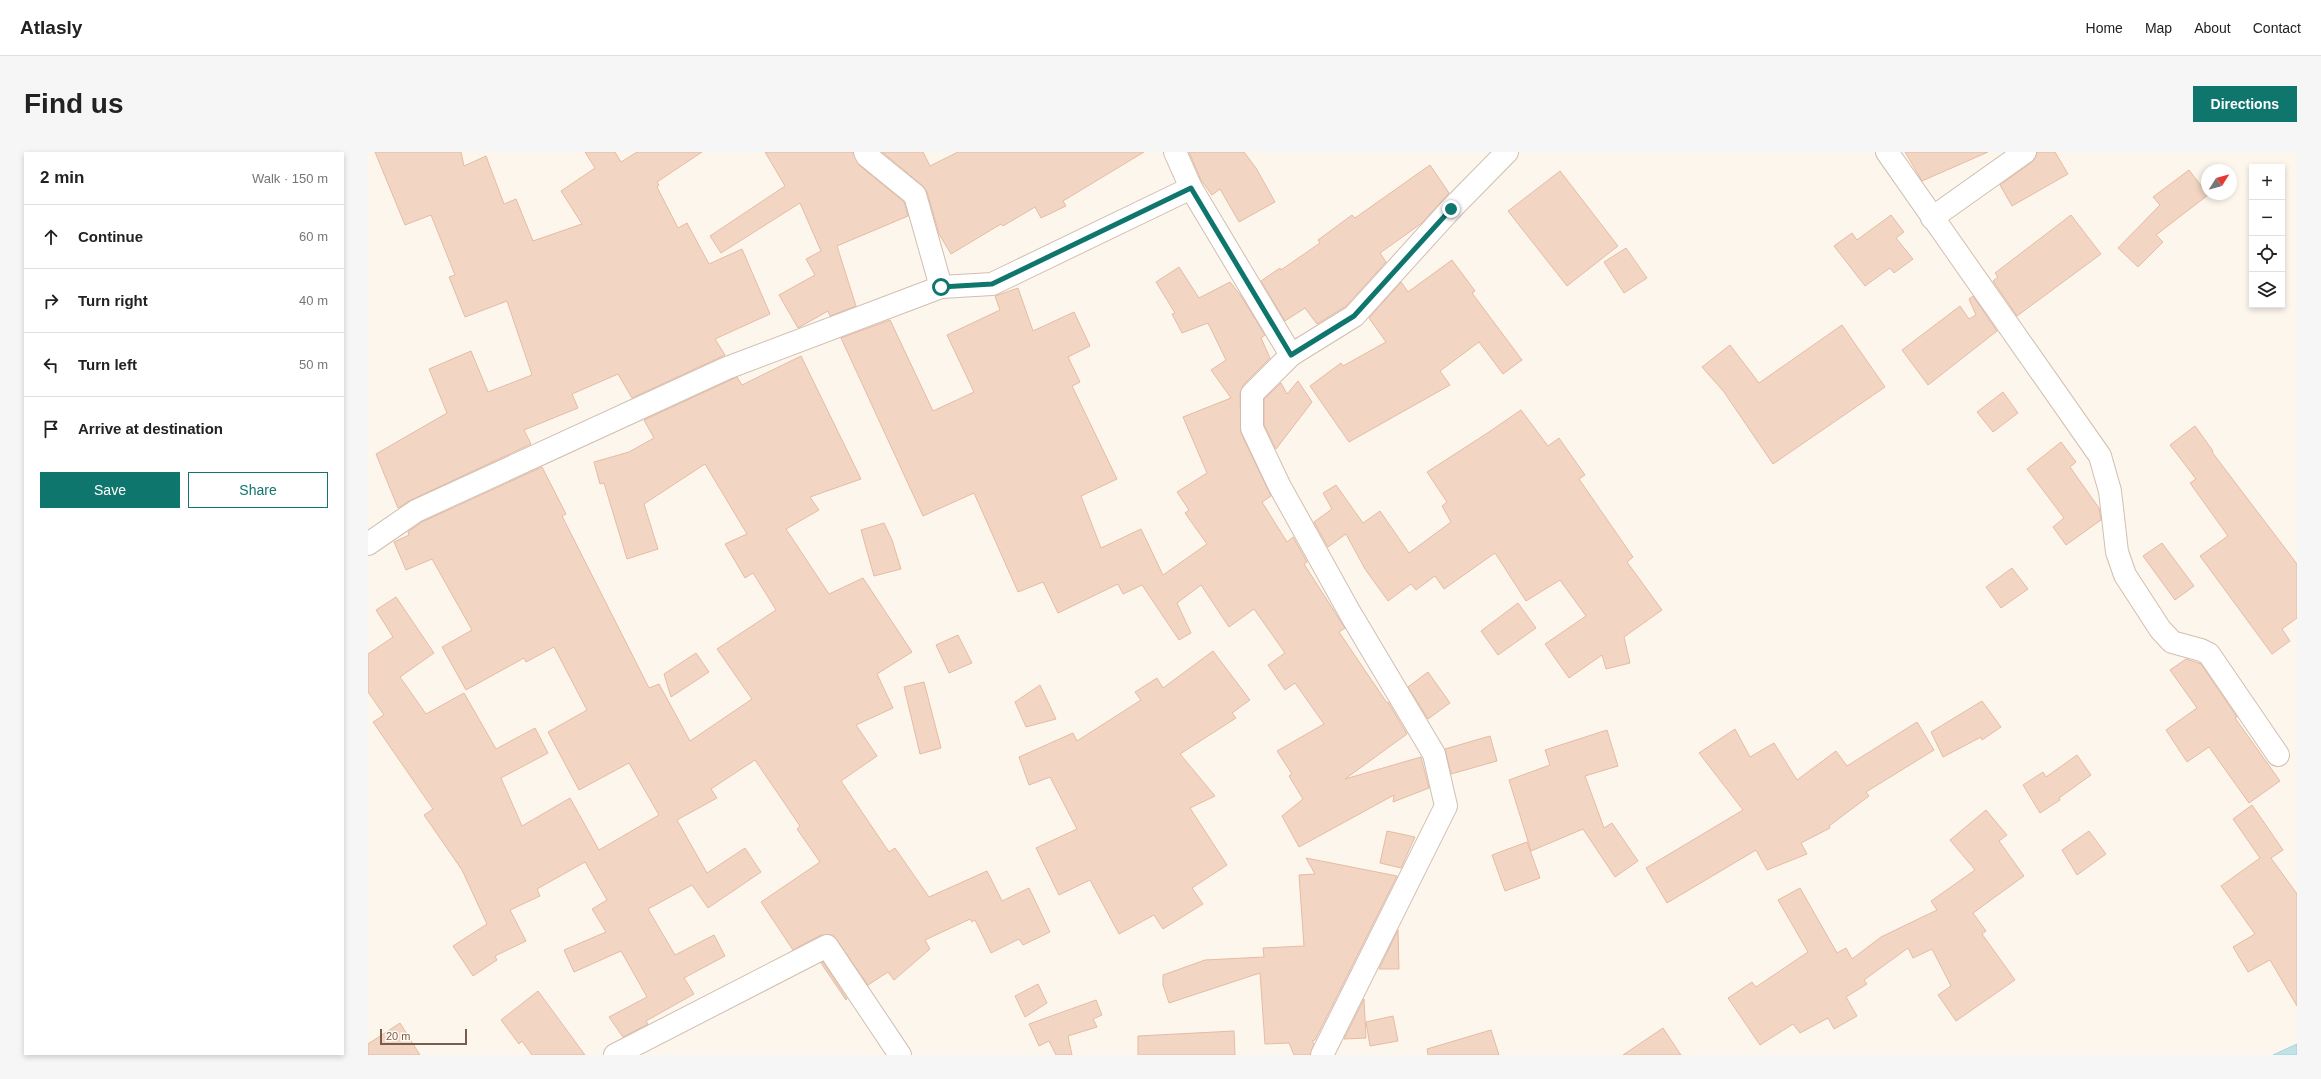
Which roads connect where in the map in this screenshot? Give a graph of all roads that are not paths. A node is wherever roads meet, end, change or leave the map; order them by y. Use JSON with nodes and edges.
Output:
{"nodes":[{"id":1,"x":865,"y":152,"type":"edge"},
{"id":2,"x":1175,"y":152,"type":"edge"},
{"id":3,"x":1507,"y":152,"type":"edge"},
{"id":4,"x":1887,"y":152,"type":"edge"},
{"id":5,"x":2025,"y":152,"type":"edge"},
{"id":6,"x":1191,"y":188,"type":"junction"},
{"id":7,"x":1932,"y":218,"type":"junction"},
{"id":8,"x":941,"y":287,"type":"junction"},
{"id":9,"x":1291,"y":355,"type":"junction"},
{"id":10,"x":368,"y":544,"type":"edge"},
{"id":11,"x":2278,"y":755,"type":"dead end"},
{"id":12,"x":616,"y":1055,"type":"edge"},
{"id":13,"x":900,"y":1055,"type":"edge"},
{"id":14,"x":1322,"y":1055,"type":"edge"}],
"edges":[{"from":1,"to":8,"type":"street"},
{"from":2,"to":6,"type":"street"},
{"from":3,"to":9,"type":"street"},
{"from":4,"to":7,"type":"street"},
{"from":5,"to":7,"type":"street"},
{"from":6,"to":8,"type":"street"},
{"from":6,"to":9,"type":"street"},
{"from":7,"to":11,"type":"street"},
{"from":8,"to":10,"type":"street"},
{"from":9,"to":14,"type":"street"},
{"from":12,"to":13,"type":"street"}]}
